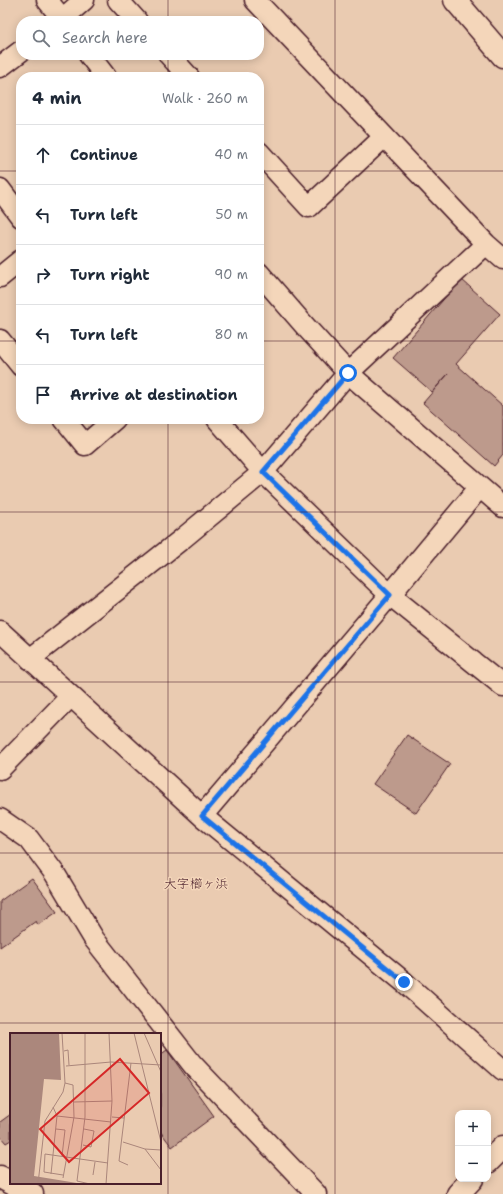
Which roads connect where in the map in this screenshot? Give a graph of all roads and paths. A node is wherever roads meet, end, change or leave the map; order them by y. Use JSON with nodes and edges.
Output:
{"nodes":[{"id":1,"x":47,"y":0,"type":"edge"},
{"id":2,"x":84,"y":0,"type":"edge"},
{"id":3,"x":118,"y":0,"type":"edge"},
{"id":4,"x":255,"y":0,"type":"edge"},
{"id":5,"x":455,"y":0,"type":"edge"},
{"id":6,"x":59,"y":16,"type":"edge"},
{"id":7,"x":66,"y":16,"type":"edge"},
{"id":8,"x":132,"y":16,"type":"edge"},
{"id":9,"x":16,"y":55,"type":"edge"},
{"id":10,"x":503,"y":56,"type":"edge"},
{"id":11,"x":93,"y":60,"type":"edge"},
{"id":12,"x":174,"y":60,"type":"edge"},
{"id":13,"x":0,"y":67,"type":"edge"},
{"id":14,"x":102,"y":72,"type":"edge"},
{"id":15,"x":184,"y":72,"type":"edge"},
{"id":16,"x":384,"y":137,"type":"junction"},
{"id":17,"x":264,"y":158,"type":"edge"},
{"id":18,"x":0,"y":189,"type":"edge"},
{"id":19,"x":16,"y":210,"type":"edge"},
{"id":20,"x":486,"y":244,"type":"junction"},
{"id":21,"x":503,"y":259,"type":"edge"},
{"id":22,"x":16,"y":264,"type":"edge"},
{"id":23,"x":0,"y":276,"type":"edge"},
{"id":24,"x":264,"y":279,"type":"edge"},
{"id":25,"x":0,"y":340,"type":"edge"},
{"id":26,"x":16,"y":360,"type":"edge"},
{"id":27,"x":348,"y":373,"type":"junction"},
{"id":28,"x":68,"y":424,"type":"edge"},
{"id":29,"x":109,"y":424,"type":"edge"},
{"id":30,"x":221,"y":424,"type":"edge"},
{"id":31,"x":263,"y":472,"type":"junction"},
{"id":32,"x":480,"y":488,"type":"junction"},
{"id":33,"x":503,"y":507,"type":"edge"},
{"id":34,"x":390,"y":595,"type":"junction"},
{"id":35,"x":0,"y":630,"type":"edge"},
{"id":36,"x":30,"y":659,"type":"junction"},
{"id":37,"x":503,"y":686,"type":"edge"},
{"id":38,"x":71,"y":696,"type":"junction"},
{"id":39,"x":0,"y":769,"type":"edge"},
{"id":40,"x":202,"y":816,"type":"junction"},
{"id":41,"x":0,"y":819,"type":"edge"},
{"id":42,"x":503,"y":1070,"type":"edge"},
{"id":43,"x":503,"y":1147,"type":"edge"},
{"id":44,"x":491,"y":1159,"type":"edge"},
{"id":45,"x":0,"y":1177,"type":"edge"},
{"id":46,"x":10,"y":1182,"type":"edge"},
{"id":47,"x":469,"y":1182,"type":"edge"},
{"id":48,"x":13,"y":1184,"type":"edge"},
{"id":49,"x":32,"y":1194,"type":"edge"},
{"id":50,"x":316,"y":1194,"type":"edge"},
{"id":51,"x":458,"y":1194,"type":"edge"}],
"edges":[{"from":1,"to":6,"type":"street"},
{"from":2,"to":7,"type":"street"},
{"from":3,"to":8,"type":"street"},
{"from":4,"to":16,"type":"street"},
{"from":5,"to":10,"type":"street"},
{"from":9,"to":13,"type":"street"},
{"from":11,"to":14,"type":"street"},
{"from":12,"to":15,"type":"street"},
{"from":16,"to":17,"type":"street"},
{"from":16,"to":20,"type":"street"},
{"from":18,"to":19,"type":"street"},
{"from":20,"to":21,"type":"street"},
{"from":20,"to":27,"type":"street"},
{"from":22,"to":23,"type":"street"},
{"from":24,"to":27,"type":"street"},
{"from":25,"to":26,"type":"street"},
{"from":27,"to":31,"type":"street"},
{"from":27,"to":32,"type":"street"},
{"from":28,"to":29,"type":"street"},
{"from":30,"to":31,"type":"street"},
{"from":31,"to":34,"type":"street"},
{"from":31,"to":36,"type":"street"},
{"from":32,"to":33,"type":"street"},
{"from":32,"to":34,"type":"street"},
{"from":34,"to":37,"type":"street"},
{"from":34,"to":40,"type":"street"},
{"from":35,"to":36,"type":"street"},
{"from":36,"to":38,"type":"street"},
{"from":38,"to":39,"type":"street"},
{"from":38,"to":40,"type":"street"},
{"from":40,"to":42,"type":"street"},
{"from":41,"to":50,"type":"street"},
{"from":43,"to":44,"type":"street"},
{"from":45,"to":46,"type":"street"},
{"from":47,"to":51,"type":"street"},
{"from":48,"to":49,"type":"street"}]}
